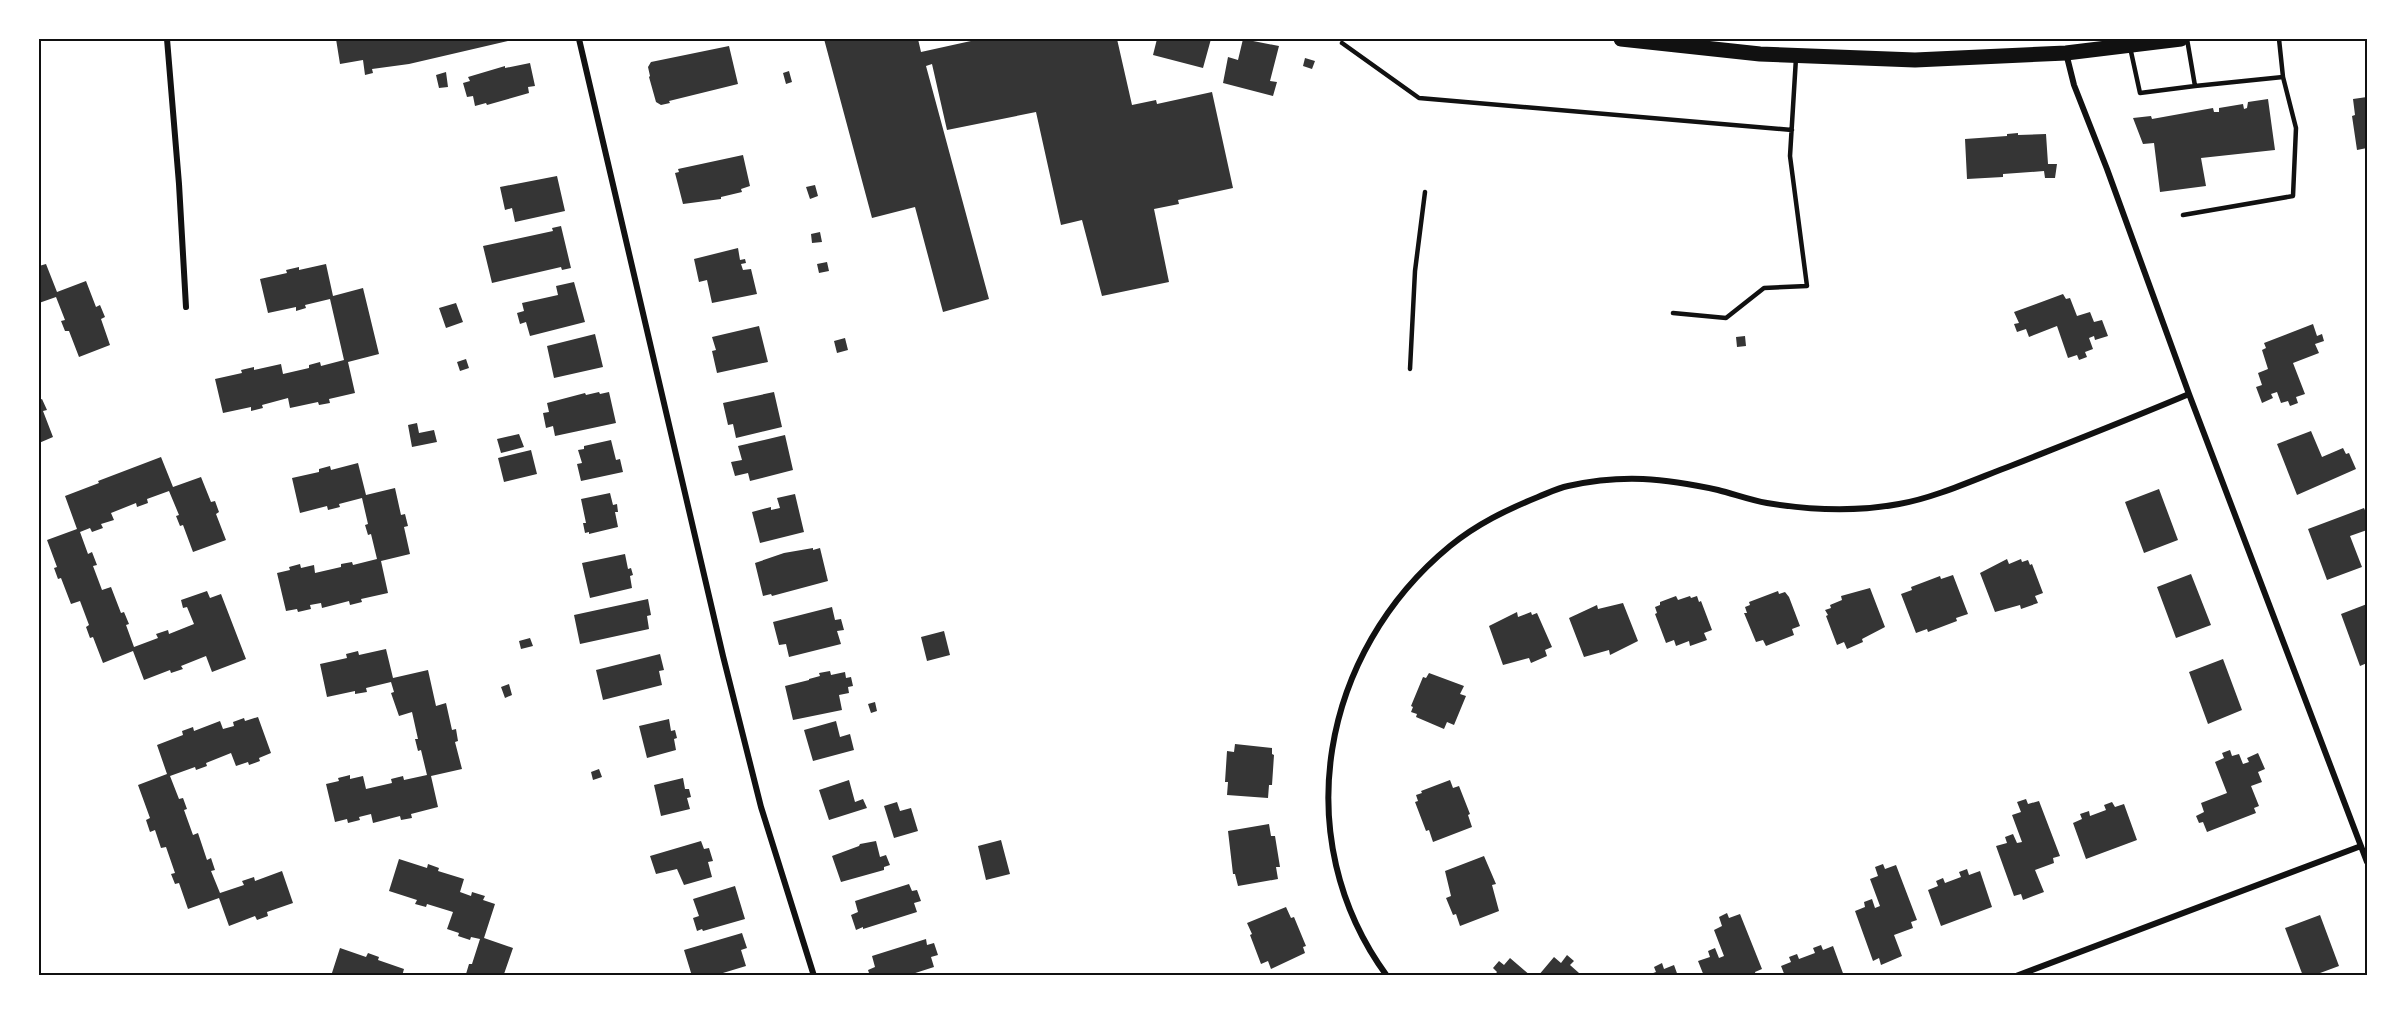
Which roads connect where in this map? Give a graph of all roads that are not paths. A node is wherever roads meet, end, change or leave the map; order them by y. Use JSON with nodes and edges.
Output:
{"nodes":[{"id":1,"x":167,"y":39,"type":"edge"},
{"id":2,"x":579,"y":39,"type":"edge"},
{"id":3,"x":1621,"y":39,"type":"edge"},
{"id":4,"x":2181,"y":39,"type":"edge"},
{"id":5,"x":2187,"y":39,"type":"edge"},
{"id":6,"x":2279,"y":39,"type":"edge"},
{"id":7,"x":1342,"y":43,"type":"dead end"},
{"id":8,"x":2130,"y":45,"type":"junction"},
{"id":9,"x":2066,"y":53,"type":"junction"},
{"id":10,"x":1797,"y":55,"type":"junction"},
{"id":11,"x":2283,"y":77,"type":"junction"},
{"id":12,"x":2195,"y":86,"type":"junction"},
{"id":13,"x":1791,"y":130,"type":"junction"},
{"id":14,"x":1425,"y":192,"type":"dead end"},
{"id":15,"x":2183,"y":215,"type":"dead end"},
{"id":16,"x":186,"y":307,"type":"dead end"},
{"id":17,"x":1673,"y":313,"type":"dead end"},
{"id":18,"x":1410,"y":369,"type":"dead end"},
{"id":19,"x":2189,"y":394,"type":"junction"},
{"id":20,"x":2361,"y":846,"type":"junction"},
{"id":21,"x":2367,"y":862,"type":"edge"},
{"id":22,"x":813,"y":976,"type":"edge"},
{"id":23,"x":1388,"y":976,"type":"edge"},
{"id":24,"x":2016,"y":976,"type":"edge"}],
"edges":[{"from":1,"to":16,"type":"street"},
{"from":2,"to":22,"type":"street"},
{"from":3,"to":10,"type":"main road"},
{"from":4,"to":8,"type":"main road"},
{"from":5,"to":12,"type":"lane"},
{"from":6,"to":11,"type":"lane"},
{"from":7,"to":13,"type":"lane"},
{"from":8,"to":9,"type":"main road"},
{"from":8,"to":12,"type":"lane"},
{"from":9,"to":10,"type":"main road"},
{"from":9,"to":19,"type":"street"},
{"from":10,"to":13,"type":"lane"},
{"from":11,"to":12,"type":"lane"},
{"from":11,"to":15,"type":"lane"},
{"from":13,"to":17,"type":"lane"},
{"from":14,"to":18,"type":"lane"},
{"from":19,"to":20,"type":"street"},
{"from":19,"to":23,"type":"street"},
{"from":20,"to":21,"type":"street"},
{"from":20,"to":24,"type":"street"}]}
